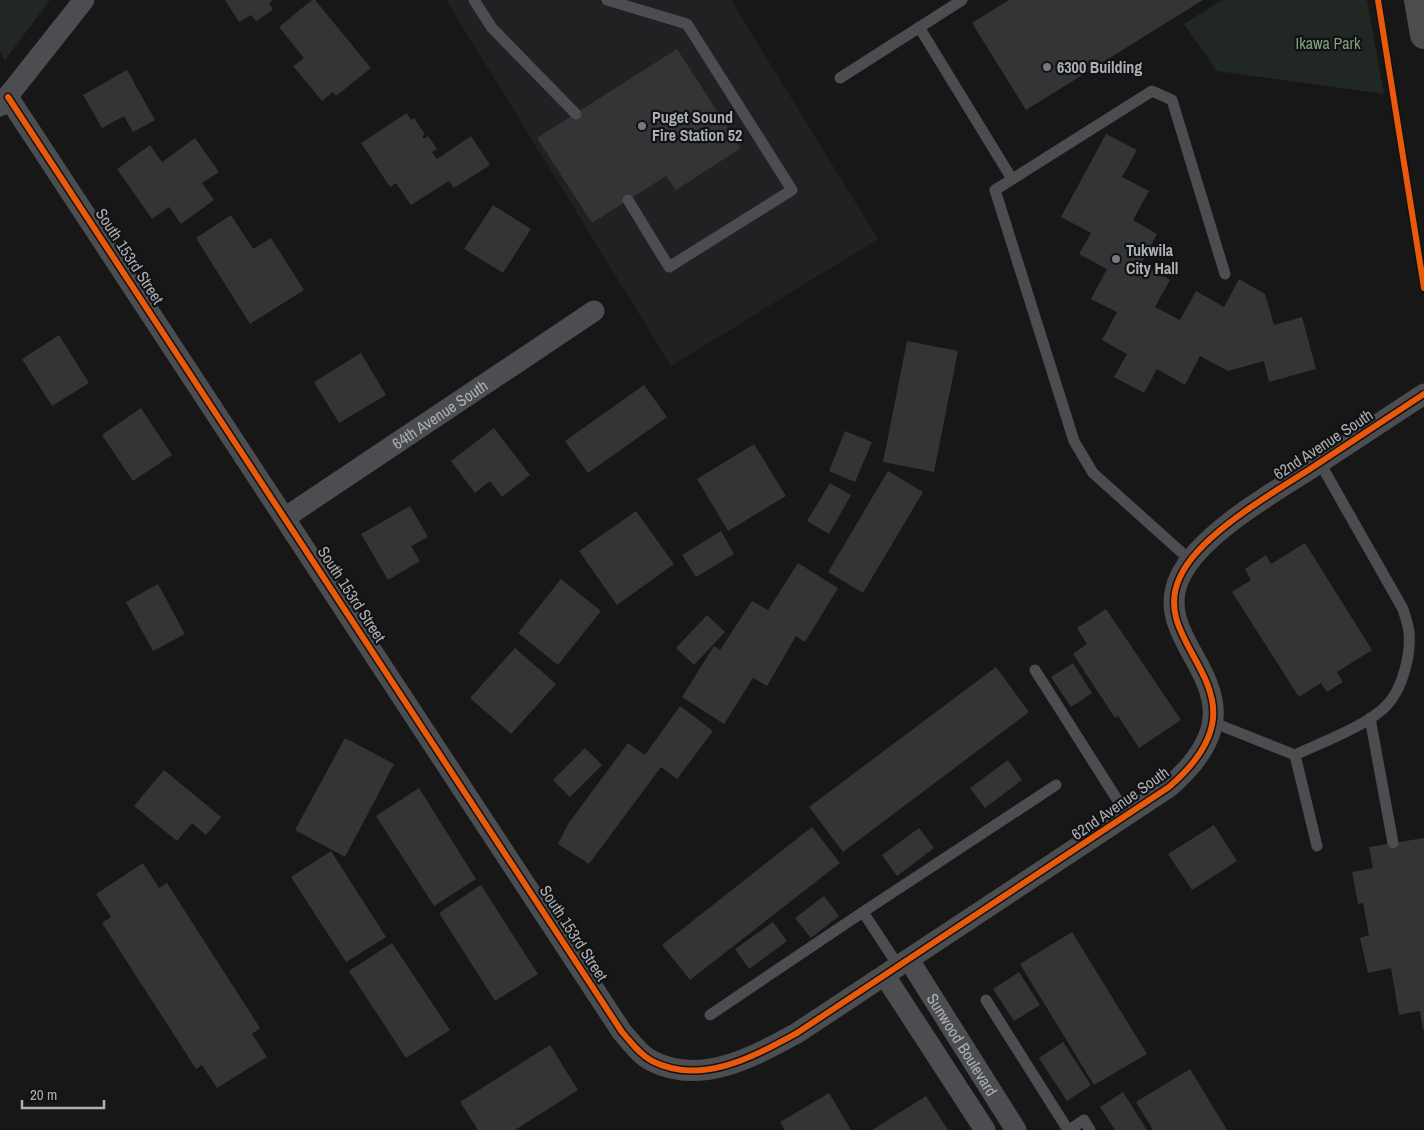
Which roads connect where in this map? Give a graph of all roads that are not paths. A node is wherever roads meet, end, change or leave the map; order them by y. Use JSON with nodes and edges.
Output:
{"nodes":[{"id":1,"x":84,"y":0,"type":"edge"},
{"id":2,"x":474,"y":0,"type":"edge"},
{"id":3,"x":607,"y":0,"type":"edge"},
{"id":4,"x":962,"y":0,"type":"edge"},
{"id":5,"x":1418,"y":0,"type":"edge"},
{"id":6,"x":919,"y":27,"type":"junction"},
{"id":7,"x":1424,"y":35,"type":"edge"},
{"id":8,"x":840,"y":78,"type":"dead end"},
{"id":9,"x":4,"y":102,"type":"edge"},
{"id":10,"x":576,"y":114,"type":"dead end"},
{"id":11,"x":1012,"y":179,"type":"junction"},
{"id":12,"x":628,"y":200,"type":"dead end"},
{"id":13,"x":1225,"y":274,"type":"dead end"},
{"id":14,"x":594,"y":311,"type":"dead end"},
{"id":15,"x":1424,"y":394,"type":"edge"},
{"id":16,"x":1320,"y":463,"type":"junction"},
{"id":17,"x":286,"y":518,"type":"junction"},
{"id":18,"x":1190,"y":560,"type":"junction"},
{"id":19,"x":1035,"y":670,"type":"dead end"},
{"id":20,"x":1370,"y":718,"type":"junction"},
{"id":21,"x":1212,"y":722,"type":"junction"},
{"id":22,"x":1295,"y":755,"type":"junction"},
{"id":23,"x":1056,"y":785,"type":"dead end"},
{"id":24,"x":1127,"y":815,"type":"junction"},
{"id":25,"x":1393,"y":843,"type":"dead end"},
{"id":26,"x":1317,"y":846,"type":"dead end"},
{"id":27,"x":864,"y":912,"type":"junction"},
{"id":28,"x":898,"y":968,"type":"junction"},
{"id":29,"x":986,"y":1000,"type":"dead end"},
{"id":30,"x":710,"y":1015,"type":"dead end"},
{"id":31,"x":700,"y":1070,"type":"joint"},
{"id":32,"x":985,"y":1130,"type":"edge"},
{"id":33,"x":1016,"y":1130,"type":"edge"},
{"id":34,"x":1068,"y":1130,"type":"edge"},
{"id":35,"x":1090,"y":1130,"type":"edge"}],
"edges":[{"from":1,"to":9,"type":"street"},
{"from":2,"to":10,"type":"lane"},
{"from":3,"to":12,"type":"lane"},
{"from":4,"to":6,"type":"lane"},
{"from":5,"to":7,"type":"main road"},
{"from":6,"to":8,"type":"lane"},
{"from":6,"to":11,"type":"lane"},
{"from":9,"to":17,"type":"street","name":"South 153rd Street"},
{"from":11,"to":13,"type":"lane"},
{"from":11,"to":18,"type":"lane"},
{"from":14,"to":17,"type":"street","name":"64th Avenue South"},
{"from":15,"to":16,"type":"street","name":"62nd Avenue South"},
{"from":16,"to":18,"type":"street","name":"62nd Avenue South"},
{"from":16,"to":20,"type":"lane"},
{"from":17,"to":31,"type":"street","name":"South 153rd Street"},
{"from":18,"to":21,"type":"street","name":"62nd Avenue South"},
{"from":19,"to":24,"type":"lane"},
{"from":20,"to":22,"type":"lane"},
{"from":20,"to":25,"type":"lane"},
{"from":21,"to":22,"type":"lane"},
{"from":21,"to":24,"type":"street","name":"62nd Avenue South"},
{"from":22,"to":26,"type":"lane"},
{"from":23,"to":27,"type":"lane"},
{"from":24,"to":28,"type":"street","name":"62nd Avenue South"},
{"from":27,"to":28,"type":"lane"},
{"from":27,"to":30,"type":"lane"},
{"from":28,"to":31,"type":"street","name":"62nd Avenue South"},
{"from":28,"to":32,"type":"street","name":"Sunwood Boulevard"},
{"from":28,"to":33,"type":"street","name":"Sunwood Boulevard"},
{"from":29,"to":34,"type":"lane"},
{"from":34,"to":35,"type":"lane"}]}
